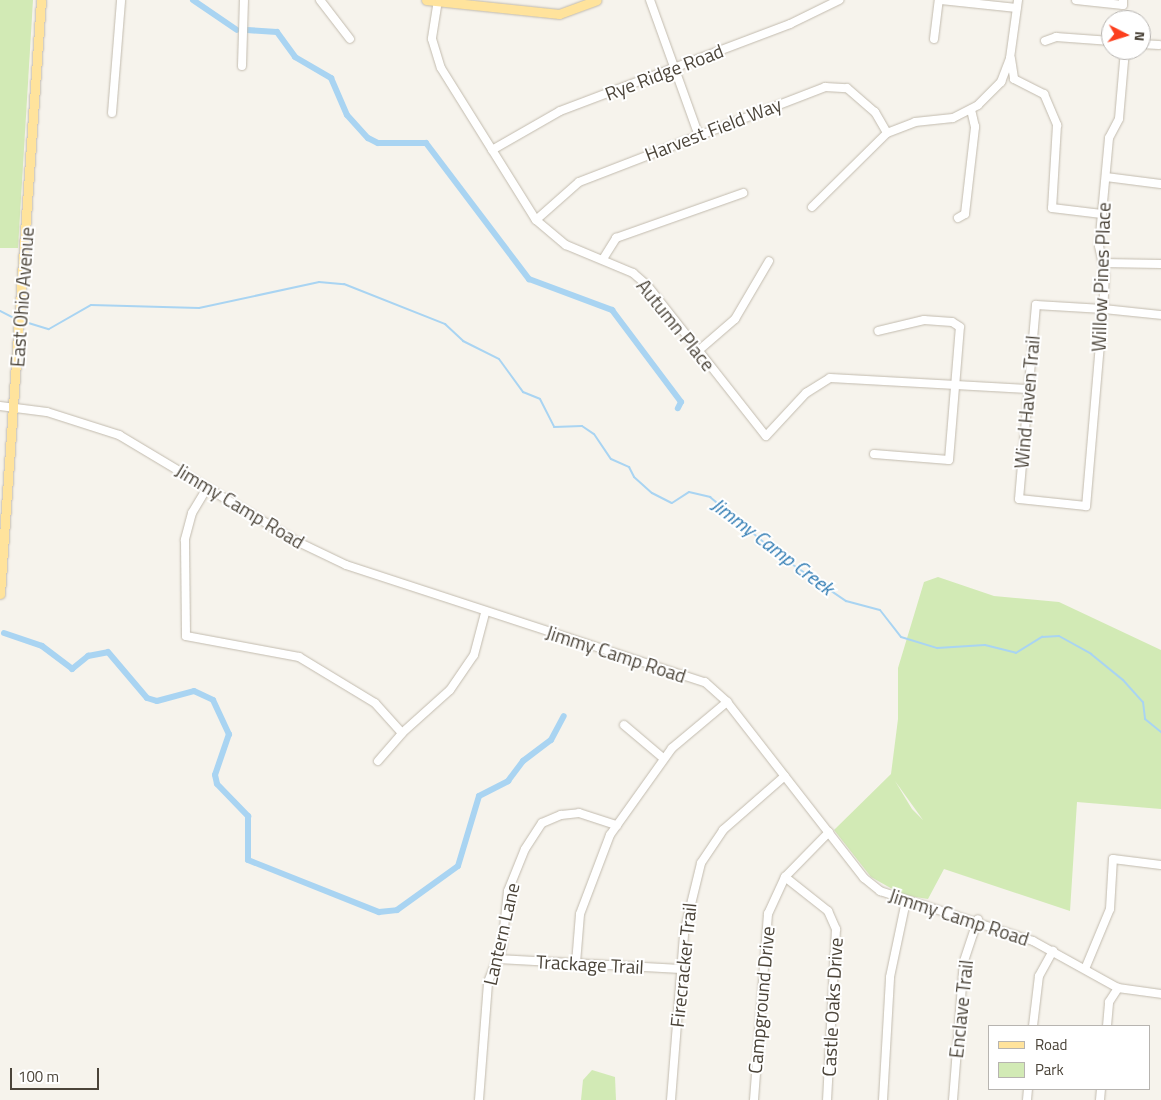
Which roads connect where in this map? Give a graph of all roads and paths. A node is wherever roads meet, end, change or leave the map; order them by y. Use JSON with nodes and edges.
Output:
{"nodes":[{"id":1,"x":41,"y":0,"type":"edge"},
{"id":2,"x":121,"y":0,"type":"edge"},
{"id":3,"x":244,"y":0,"type":"edge"},
{"id":4,"x":320,"y":0,"type":"edge"},
{"id":5,"x":426,"y":0,"type":"edge"},
{"id":6,"x":597,"y":0,"type":"edge"},
{"id":7,"x":650,"y":0,"type":"edge"},
{"id":8,"x":839,"y":0,"type":"edge"},
{"id":9,"x":940,"y":0,"type":"edge"},
{"id":10,"x":1076,"y":1,"type":"edge"},
{"id":11,"x":437,"y":2,"type":"edge"},
{"id":12,"x":1123,"y":3,"type":"edge"},
{"id":13,"x":1018,"y":4,"type":"edge"},
{"id":14,"x":350,"y":39,"type":"dead end"},
{"id":15,"x":934,"y":40,"type":"dead end"},
{"id":16,"x":1101,"y":40,"type":"edge"},
{"id":17,"x":1045,"y":41,"type":"dead end"},
{"id":18,"x":1151,"y":45,"type":"edge"},
{"id":19,"x":1158,"y":45,"type":"dead end"},
{"id":20,"x":1010,"y":58,"type":"junction"},
{"id":21,"x":1124,"y":60,"type":"edge"},
{"id":22,"x":242,"y":66,"type":"dead end"},
{"id":23,"x":675,"y":67,"type":"junction"},
{"id":24,"x":971,"y":109,"type":"junction"},
{"id":25,"x":112,"y":113,"type":"dead end"},
{"id":26,"x":698,"y":133,"type":"junction"},
{"id":27,"x":887,"y":133,"type":"junction"},
{"id":28,"x":492,"y":150,"type":"junction"},
{"id":29,"x":1106,"y":177,"type":"junction"},
{"id":30,"x":1161,"y":184,"type":"edge"},
{"id":31,"x":743,"y":193,"type":"dead end"},
{"id":32,"x":812,"y":207,"type":"dead end"},
{"id":33,"x":1102,"y":214,"type":"junction"},
{"id":34,"x":958,"y":218,"type":"dead end"},
{"id":35,"x":536,"y":220,"type":"junction"},
{"id":36,"x":602,"y":259,"type":"junction"},
{"id":37,"x":768,"y":261,"type":"dead end"},
{"id":38,"x":1103,"y":263,"type":"junction"},
{"id":39,"x":1161,"y":264,"type":"edge"},
{"id":40,"x":1103,"y":309,"type":"junction"},
{"id":41,"x":1161,"y":315,"type":"edge"},
{"id":42,"x":878,"y":331,"type":"dead end"},
{"id":43,"x":698,"y":351,"type":"junction"},
{"id":44,"x":954,"y":383,"type":"junction"},
{"id":45,"x":1028,"y":389,"type":"junction"},
{"id":46,"x":0,"y":406,"type":"edge"},
{"id":47,"x":14,"y":407,"type":"junction"},
{"id":48,"x":874,"y":454,"type":"dead end"},
{"id":49,"x":207,"y":488,"type":"junction"},
{"id":50,"x":1019,"y":500,"type":"joint"},
{"id":51,"x":0,"y":594,"type":"edge"},
{"id":52,"x":485,"y":613,"type":"junction"},
{"id":53,"x":727,"y":702,"type":"junction"},
{"id":54,"x":624,"y":725,"type":"dead end"},
{"id":55,"x":402,"y":733,"type":"junction"},
{"id":56,"x":663,"y":758,"type":"junction"},
{"id":57,"x":378,"y":761,"type":"dead end"},
{"id":58,"x":785,"y":776,"type":"junction"},
{"id":59,"x":617,"y":825,"type":"junction"},
{"id":60,"x":829,"y":832,"type":"junction"},
{"id":61,"x":1161,"y":865,"type":"edge"},
{"id":62,"x":785,"y":878,"type":"junction"},
{"id":63,"x":906,"y":901,"type":"junction"},
{"id":64,"x":978,"y":920,"type":"junction"},
{"id":65,"x":1054,"y":951,"type":"junction"},
{"id":66,"x":498,"y":959,"type":"junction"},
{"id":67,"x":576,"y":963,"type":"junction"},
{"id":68,"x":1085,"y":969,"type":"junction"},
{"id":69,"x":681,"y":970,"type":"junction"},
{"id":70,"x":1118,"y":988,"type":"junction"},
{"id":71,"x":1161,"y":994,"type":"edge"},
{"id":72,"x":1033,"y":1025,"type":"edge"},
{"id":73,"x":1107,"y":1025,"type":"edge"},
{"id":74,"x":479,"y":1100,"type":"edge"},
{"id":75,"x":671,"y":1100,"type":"edge"},
{"id":76,"x":754,"y":1100,"type":"edge"},
{"id":77,"x":827,"y":1100,"type":"edge"},
{"id":78,"x":883,"y":1100,"type":"edge"},
{"id":79,"x":953,"y":1100,"type":"edge"}],
"edges":[{"from":1,"to":47,"type":"main road","name":"East Ohio Avenue"},
{"from":2,"to":25,"type":"street"},
{"from":3,"to":22,"type":"street"},
{"from":4,"to":14,"type":"street"},
{"from":5,"to":11,"type":"main road"},
{"from":6,"to":11,"type":"main road"},
{"from":7,"to":23,"type":"street"},
{"from":8,"to":23,"type":"street","name":"Rye Ridge Road"},
{"from":9,"to":13,"type":"street"},
{"from":9,"to":15,"type":"street"},
{"from":10,"to":12,"type":"street"},
{"from":11,"to":28,"type":"street","name":"Autumn Place"},
{"from":13,"to":20,"type":"street"},
{"from":16,"to":17,"type":"street"},
{"from":18,"to":19,"type":"street"},
{"from":20,"to":24,"type":"street"},
{"from":20,"to":33,"type":"street"},
{"from":21,"to":29,"type":"street","name":"Willow Pines Place"},
{"from":23,"to":26,"type":"street"},
{"from":23,"to":28,"type":"street","name":"Rye Ridge Road"},
{"from":24,"to":27,"type":"street"},
{"from":24,"to":34,"type":"street"},
{"from":26,"to":27,"type":"street","name":"Harvest Field Way"},
{"from":26,"to":35,"type":"street","name":"Harvest Field Way"},
{"from":27,"to":32,"type":"street"},
{"from":28,"to":35,"type":"street","name":"Autumn Place"},
{"from":29,"to":30,"type":"street"},
{"from":29,"to":33,"type":"street","name":"Willow Pines Place"},
{"from":31,"to":36,"type":"street"},
{"from":33,"to":38,"type":"street","name":"Willow Pines Place"},
{"from":35,"to":36,"type":"street","name":"Autumn Place"},
{"from":36,"to":43,"type":"street","name":"Autumn Place"},
{"from":37,"to":43,"type":"street"},
{"from":38,"to":39,"type":"street"},
{"from":38,"to":40,"type":"street","name":"Willow Pines Place"},
{"from":40,"to":41,"type":"street"},
{"from":40,"to":45,"type":"street","name":"Wind Haven Trail"},
{"from":40,"to":50,"type":"street","name":"Willow Pines Place"},
{"from":42,"to":44,"type":"street"},
{"from":43,"to":44,"type":"street","name":"Autumn Place"},
{"from":44,"to":45,"type":"street","name":"Autumn Place"},
{"from":44,"to":48,"type":"street"},
{"from":45,"to":50,"type":"street","name":"Wind Haven Trail"},
{"from":46,"to":47,"type":"street","name":"Jimmy Camp Road"},
{"from":47,"to":49,"type":"street","name":"Jimmy Camp Road"},
{"from":47,"to":51,"type":"main road","name":"East Ohio Avenue"},
{"from":49,"to":52,"type":"street","name":"Jimmy Camp Road"},
{"from":49,"to":55,"type":"street"},
{"from":52,"to":53,"type":"street","name":"Jimmy Camp Road"},
{"from":52,"to":55,"type":"street"},
{"from":53,"to":56,"type":"street"},
{"from":53,"to":58,"type":"street","name":"Jimmy Camp Road"},
{"from":54,"to":56,"type":"street"},
{"from":55,"to":57,"type":"street"},
{"from":56,"to":59,"type":"street"},
{"from":58,"to":60,"type":"street","name":"Jimmy Camp Road"},
{"from":58,"to":69,"type":"street","name":"Firecracker Trail"},
{"from":59,"to":66,"type":"street","name":"Lantern Lane"},
{"from":59,"to":67,"type":"street"},
{"from":60,"to":62,"type":"street","name":"Campground Drive"},
{"from":60,"to":63,"type":"street","name":"Jimmy Camp Road"},
{"from":61,"to":68,"type":"street"},
{"from":62,"to":76,"type":"street","name":"Campground Drive"},
{"from":62,"to":77,"type":"street","name":"Castle Oaks Drive"},
{"from":63,"to":64,"type":"street","name":"Jimmy Camp Road"},
{"from":63,"to":78,"type":"street"},
{"from":64,"to":65,"type":"street","name":"Jimmy Camp Road"},
{"from":64,"to":79,"type":"street","name":"Enclave Trail"},
{"from":65,"to":68,"type":"street","name":"Jimmy Camp Road"},
{"from":65,"to":72,"type":"street"},
{"from":66,"to":67,"type":"street","name":"Trackage Trail"},
{"from":66,"to":74,"type":"street","name":"Lantern Lane"},
{"from":67,"to":69,"type":"street","name":"Trackage Trail"},
{"from":68,"to":70,"type":"street","name":"Jimmy Camp Road"},
{"from":69,"to":75,"type":"street","name":"Firecracker Trail"},
{"from":70,"to":71,"type":"street","name":"Jimmy Camp Road"},
{"from":70,"to":73,"type":"street"}]}
